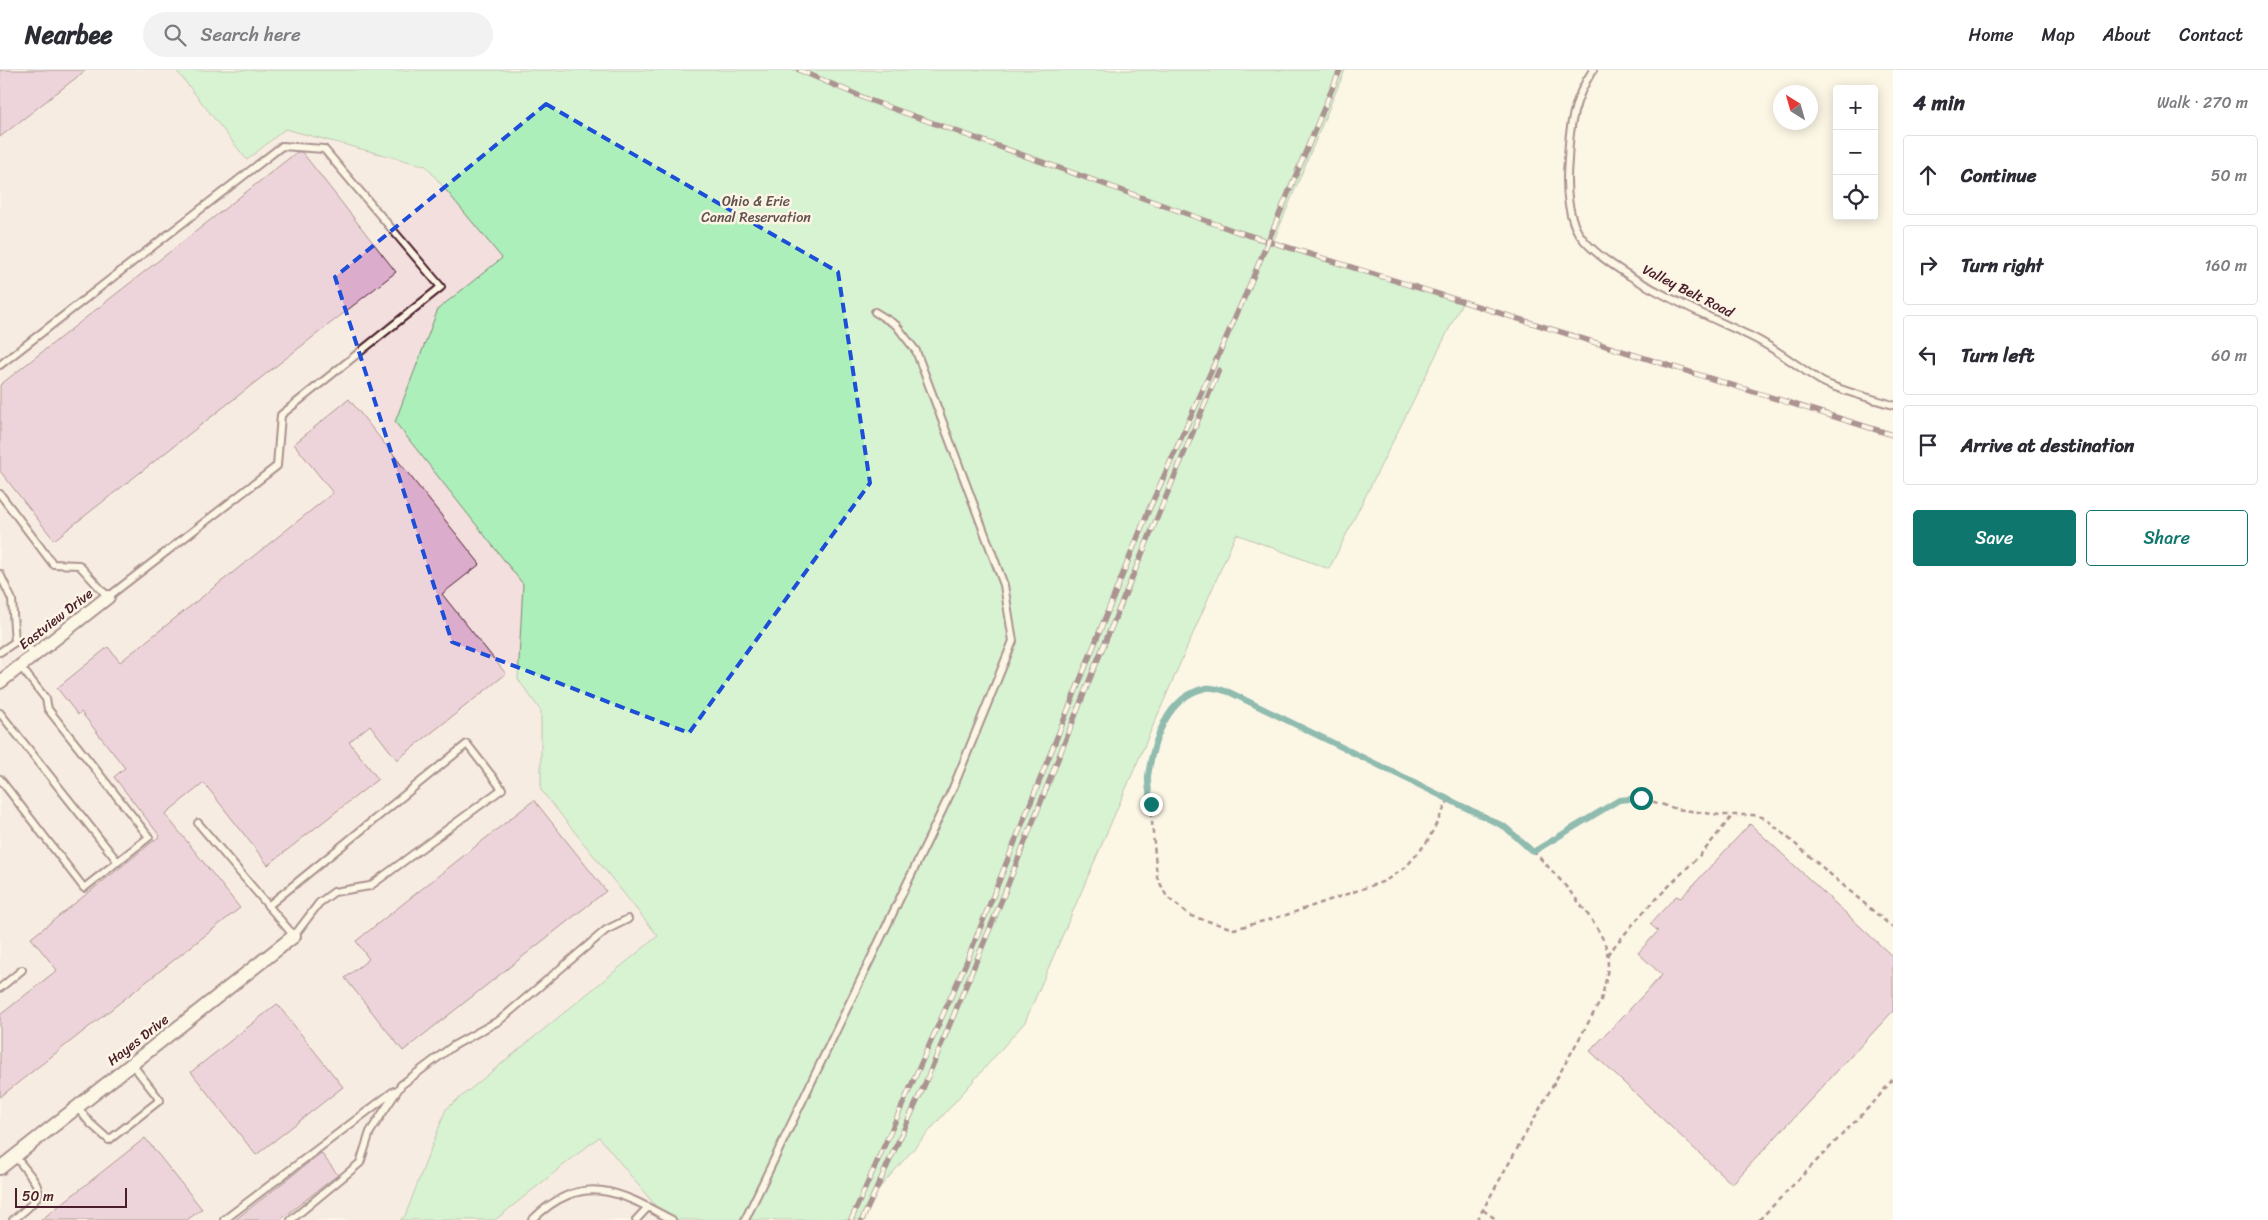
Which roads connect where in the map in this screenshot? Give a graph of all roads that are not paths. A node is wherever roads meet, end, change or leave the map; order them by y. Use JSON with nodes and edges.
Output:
{"nodes":[{"id":1,"x":1593,"y":70,"type":"edge"},
{"id":2,"x":875,"y":312,"type":"dead end"},
{"id":3,"x":0,"y":365,"type":"edge"},
{"id":4,"x":1893,"y":406,"type":"edge"},
{"id":5,"x":0,"y":494,"type":"edge"},
{"id":6,"x":0,"y":574,"type":"edge"},
{"id":7,"x":108,"y":598,"type":"junction"},
{"id":8,"x":15,"y":642,"type":"junction"},
{"id":9,"x":0,"y":652,"type":"edge"},
{"id":10,"x":35,"y":654,"type":"junction"},
{"id":11,"x":20,"y":666,"type":"junction"},
{"id":12,"x":0,"y":682,"type":"edge"},
{"id":13,"x":0,"y":713,"type":"edge"},
{"id":14,"x":0,"y":779,"type":"edge"},
{"id":15,"x":198,"y":823,"type":"dead end"},
{"id":16,"x":118,"y":862,"type":"junction"},
{"id":17,"x":268,"y":906,"type":"junction"},
{"id":18,"x":628,"y":919,"type":"dead end"},
{"id":19,"x":294,"y":936,"type":"junction"},
{"id":20,"x":22,"y":970,"type":"dead end"},
{"id":21,"x":0,"y":988,"type":"edge"},
{"id":22,"x":132,"y":1064,"type":"junction"},
{"id":23,"x":401,"y":1085,"type":"junction"},
{"id":24,"x":77,"y":1107,"type":"junction"},
{"id":25,"x":15,"y":1156,"type":"junction"},
{"id":26,"x":0,"y":1168,"type":"edge"},
{"id":27,"x":648,"y":1207,"type":"junction"},
{"id":28,"x":13,"y":1220,"type":"edge"},
{"id":29,"x":224,"y":1220,"type":"edge"},
{"id":30,"x":291,"y":1220,"type":"edge"},
{"id":31,"x":532,"y":1220,"type":"edge"},
{"id":32,"x":636,"y":1220,"type":"edge"},
{"id":33,"x":672,"y":1220,"type":"edge"},
{"id":34,"x":745,"y":1220,"type":"edge"}],
"edges":[{"from":1,"to":4,"type":"lane","name":"Valley Belt Road"},
{"from":2,"to":34,"type":"lane"},
{"from":3,"to":7,"type":"lane"},
{"from":5,"to":7,"type":"lane"},
{"from":6,"to":8,"type":"lane"},
{"from":7,"to":10,"type":"street","name":"Eastview Drive"},
{"from":8,"to":9,"type":"lane"},
{"from":8,"to":10,"type":"lane"},
{"from":10,"to":11,"type":"street","name":"Eastview Drive"},
{"from":11,"to":12,"type":"street","name":"Eastview Drive"},
{"from":11,"to":16,"type":"lane"},
{"from":13,"to":16,"type":"lane"},
{"from":14,"to":16,"type":"lane"},
{"from":15,"to":17,"type":"lane"},
{"from":17,"to":19,"type":"lane"},
{"from":17,"to":19,"type":"lane"},
{"from":18,"to":23,"type":"lane"},
{"from":19,"to":22,"type":"street","name":"Hayes Drive"},
{"from":20,"to":21,"type":"lane"},
{"from":22,"to":24,"type":"street","name":"Hayes Drive"},
{"from":22,"to":24,"type":"lane"},
{"from":23,"to":29,"type":"lane"},
{"from":23,"to":30,"type":"lane"},
{"from":24,"to":25,"type":"street","name":"Hayes Drive"},
{"from":25,"to":26,"type":"street","name":"Hayes Drive"},
{"from":25,"to":28,"type":"lane"},
{"from":27,"to":31,"type":"lane"},
{"from":27,"to":32,"type":"lane"},
{"from":27,"to":33,"type":"lane"}]}
